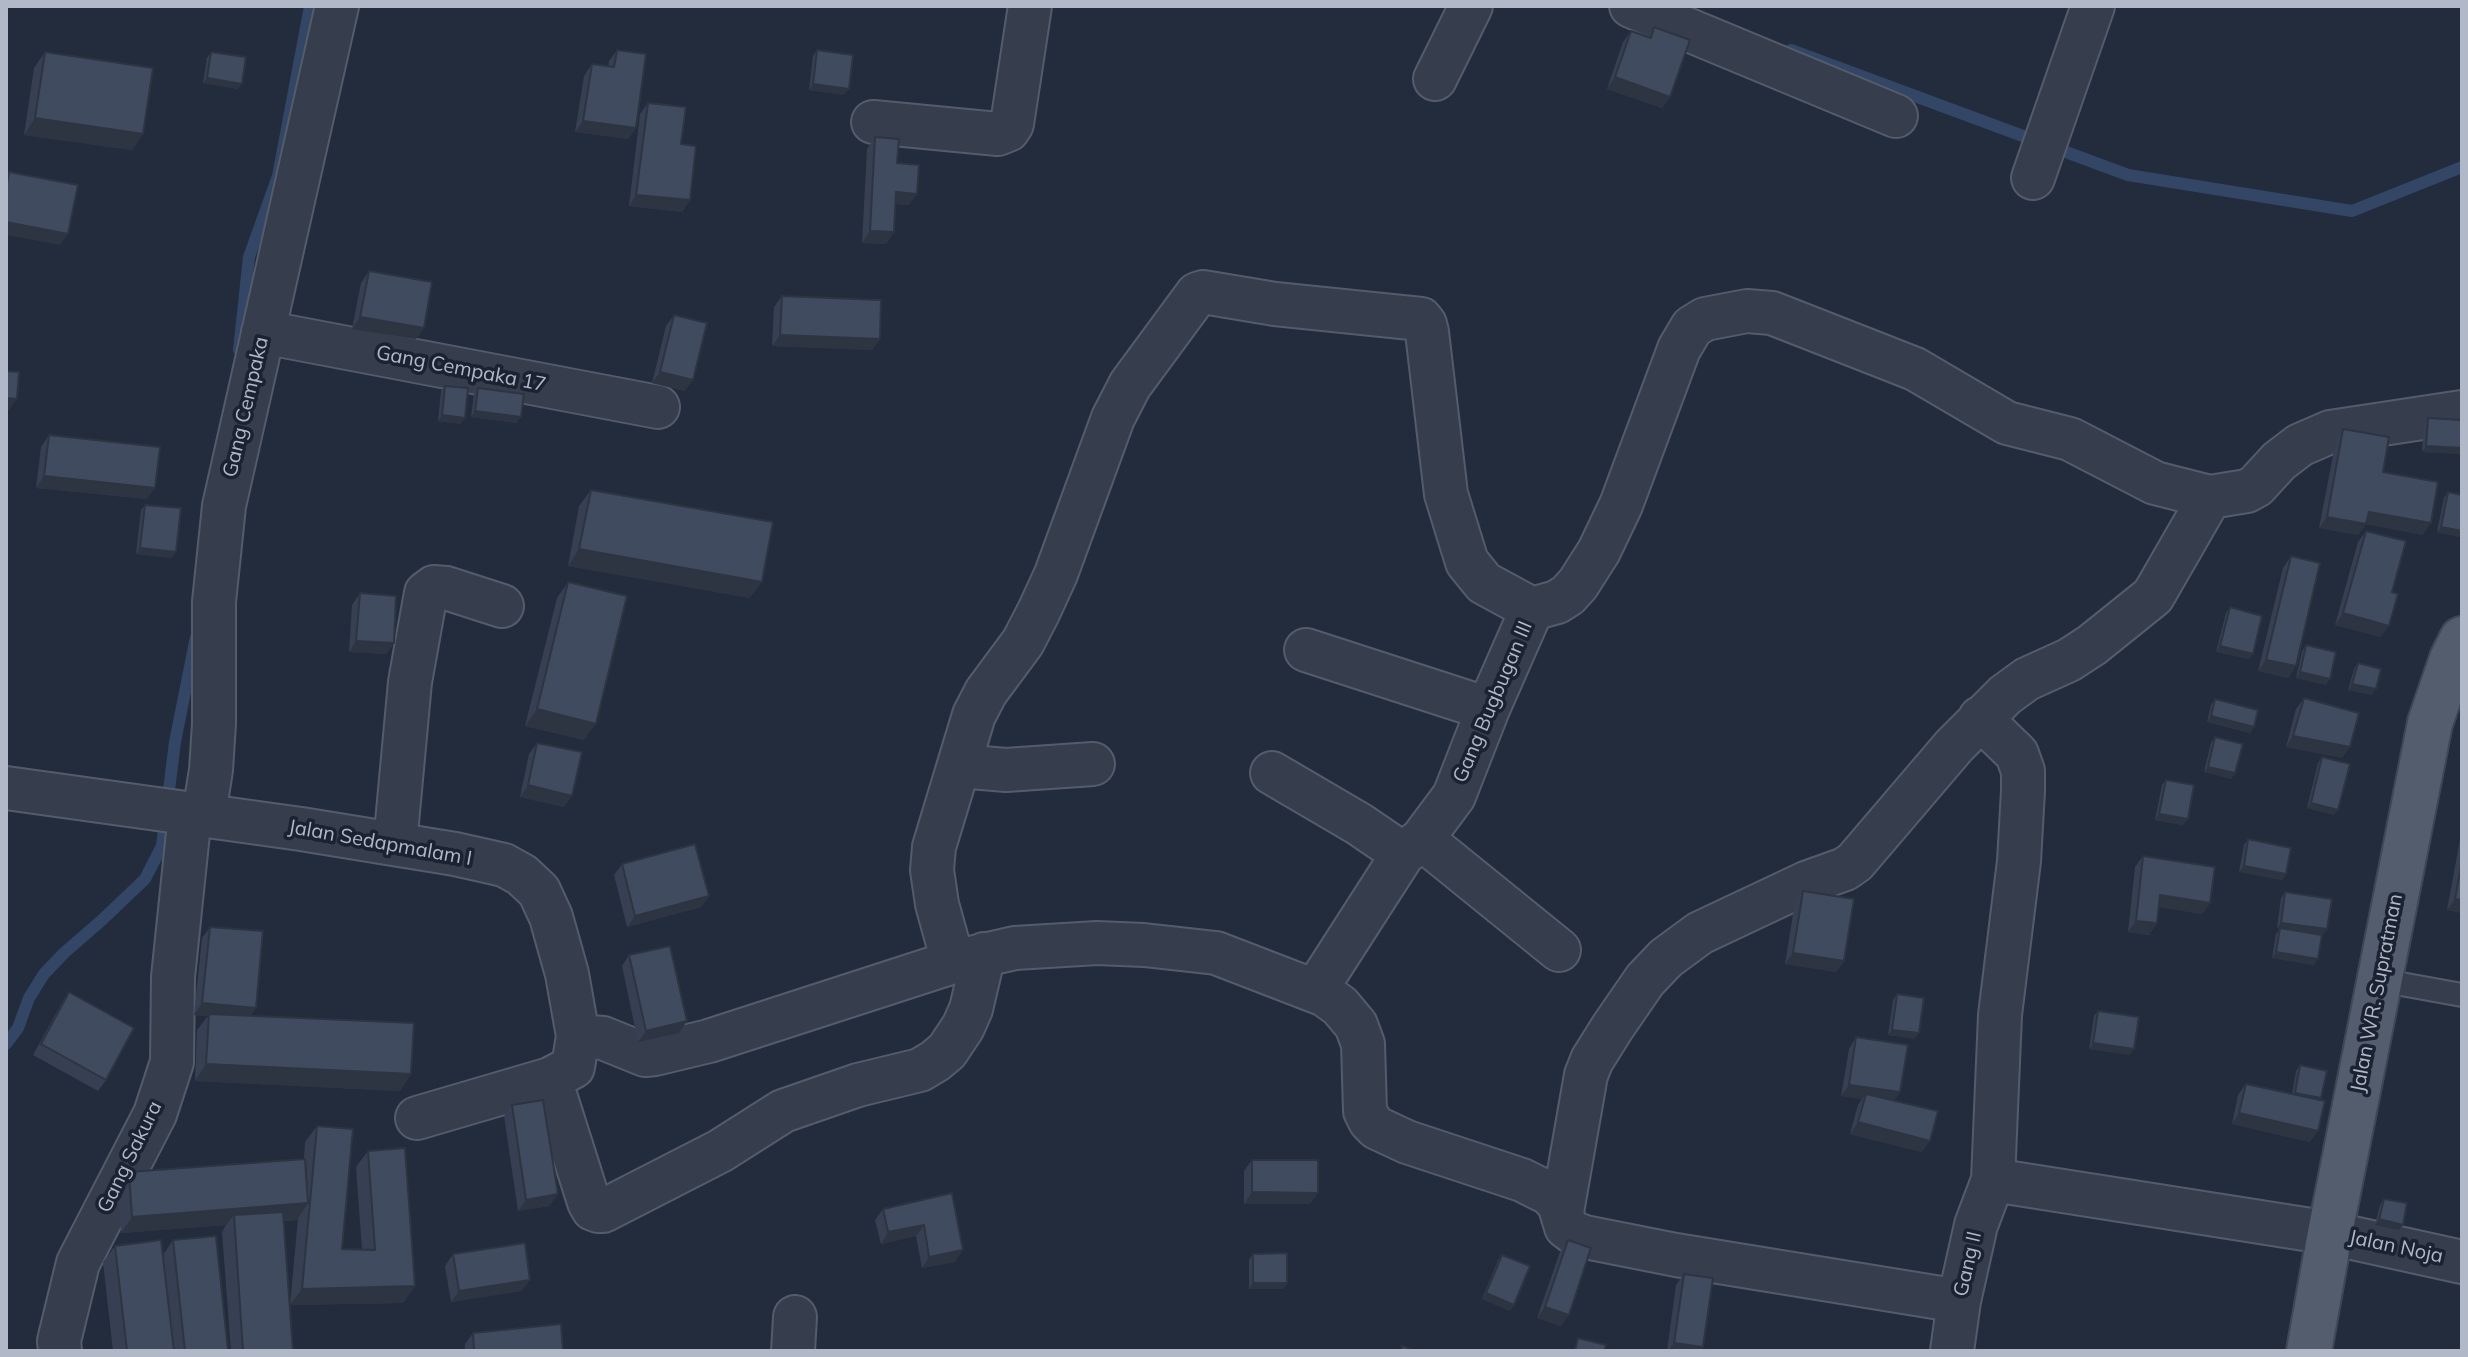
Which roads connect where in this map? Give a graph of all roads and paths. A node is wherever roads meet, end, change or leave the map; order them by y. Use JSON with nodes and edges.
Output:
{"nodes":[{"id":1,"x":337,"y":6,"type":"edge"},
{"id":2,"x":1030,"y":6,"type":"edge"},
{"id":3,"x":1471,"y":6,"type":"edge"},
{"id":4,"x":1631,"y":6,"type":"edge"},
{"id":5,"x":2093,"y":6,"type":"edge"},
{"id":6,"x":1435,"y":79,"type":"dead end"},
{"id":7,"x":1896,"y":116,"type":"dead end"},
{"id":8,"x":873,"y":122,"type":"dead end"},
{"id":9,"x":2039,"y":160,"type":"dead end"},
{"id":10,"x":263,"y":332,"type":"junction"},
{"id":11,"x":658,"y":407,"type":"dead end"},
{"id":12,"x":2462,"y":412,"type":"edge"},
{"id":13,"x":2210,"y":497,"type":"junction"},
{"id":14,"x":502,"y":606,"type":"dead end"},
{"id":15,"x":1532,"y":609,"type":"junction"},
{"id":16,"x":2462,"y":639,"type":"edge"},
{"id":17,"x":1306,"y":650,"type":"dead end"},
{"id":18,"x":1488,"y":709,"type":"junction"},
{"id":19,"x":1980,"y":718,"type":"junction"},
{"id":20,"x":1093,"y":764,"type":"dead end"},
{"id":21,"x":959,"y":766,"type":"junction"},
{"id":22,"x":1272,"y":773,"type":"dead end"},
{"id":23,"x":6,"y":788,"type":"edge"},
{"id":24,"x":180,"y":812,"type":"junction"},
{"id":25,"x":395,"y":844,"type":"junction"},
{"id":26,"x":1412,"y":847,"type":"junction"},
{"id":27,"x":1559,"y":950,"type":"dead end"},
{"id":28,"x":969,"y":958,"type":"junction"},
{"id":29,"x":2379,"y":980,"type":"junction"},
{"id":30,"x":1315,"y":991,"type":"junction"},
{"id":31,"x":2462,"y":995,"type":"edge"},
{"id":32,"x":578,"y":1036,"type":"junction"},
{"id":33,"x":550,"y":1079,"type":"junction"},
{"id":34,"x":417,"y":1118,"type":"dead end"},
{"id":35,"x":1993,"y":1180,"type":"junction"},
{"id":36,"x":1562,"y":1212,"type":"junction"},
{"id":37,"x":2330,"y":1233,"type":"junction"},
{"id":38,"x":2462,"y":1262,"type":"edge"},
{"id":39,"x":1959,"y":1301,"type":"junction"},
{"id":40,"x":60,"y":1351,"type":"edge"},
{"id":41,"x":1952,"y":1351,"type":"edge"},
{"id":42,"x":2309,"y":1351,"type":"edge"}],
"edges":[{"from":1,"to":10,"type":"street","name":"Gang Cempaka"},
{"from":2,"to":8,"type":"street"},
{"from":3,"to":6,"type":"street"},
{"from":4,"to":7,"type":"street"},
{"from":5,"to":9,"type":"street"},
{"from":10,"to":11,"type":"street","name":"Gang Cempaka 17"},
{"from":10,"to":24,"type":"street","name":"Gang Cempaka"},
{"from":12,"to":13,"type":"street"},
{"from":13,"to":15,"type":"street","name":"Gang Bugbugan III"},
{"from":13,"to":19,"type":"street"},
{"from":14,"to":25,"type":"street"},
{"from":15,"to":18,"type":"street","name":"Gang Bugbugan III"},
{"from":15,"to":21,"type":"street"},
{"from":16,"to":29,"type":"main road","name":"Jalan WR. Supratman"},
{"from":17,"to":18,"type":"street"},
{"from":18,"to":26,"type":"street","name":"Gang Bugbugan III"},
{"from":19,"to":35,"type":"street","name":"Gang II"},
{"from":19,"to":36,"type":"street"},
{"from":20,"to":21,"type":"street"},
{"from":21,"to":28,"type":"street"},
{"from":22,"to":26,"type":"street"},
{"from":23,"to":24,"type":"street","name":"Jalan Sedapmalam I"},
{"from":24,"to":25,"type":"street","name":"Jalan Sedapmalam I"},
{"from":24,"to":40,"type":"street","name":"Gang Sakura"},
{"from":25,"to":32,"type":"street","name":"Jalan Sedapmalam I"},
{"from":26,"to":27,"type":"street"},
{"from":26,"to":30,"type":"street","name":"Gang Bugbugan III"},
{"from":28,"to":30,"type":"street"},
{"from":28,"to":32,"type":"street"},
{"from":28,"to":33,"type":"street"},
{"from":29,"to":31,"type":"lane"},
{"from":29,"to":37,"type":"main road","name":"Jalan WR. Supratman"},
{"from":30,"to":36,"type":"street"},
{"from":32,"to":33,"type":"street","name":"Jalan Sedapmalam I"},
{"from":33,"to":34,"type":"street"},
{"from":35,"to":37,"type":"street","name":"Jalan Noja"},
{"from":35,"to":39,"type":"street","name":"Gang II"},
{"from":36,"to":39,"type":"street"},
{"from":37,"to":38,"type":"street","name":"Jalan Noja"},
{"from":37,"to":42,"type":"main road","name":"Jalan WR. Supratman"},
{"from":39,"to":41,"type":"street","name":"Gang II"}]}
